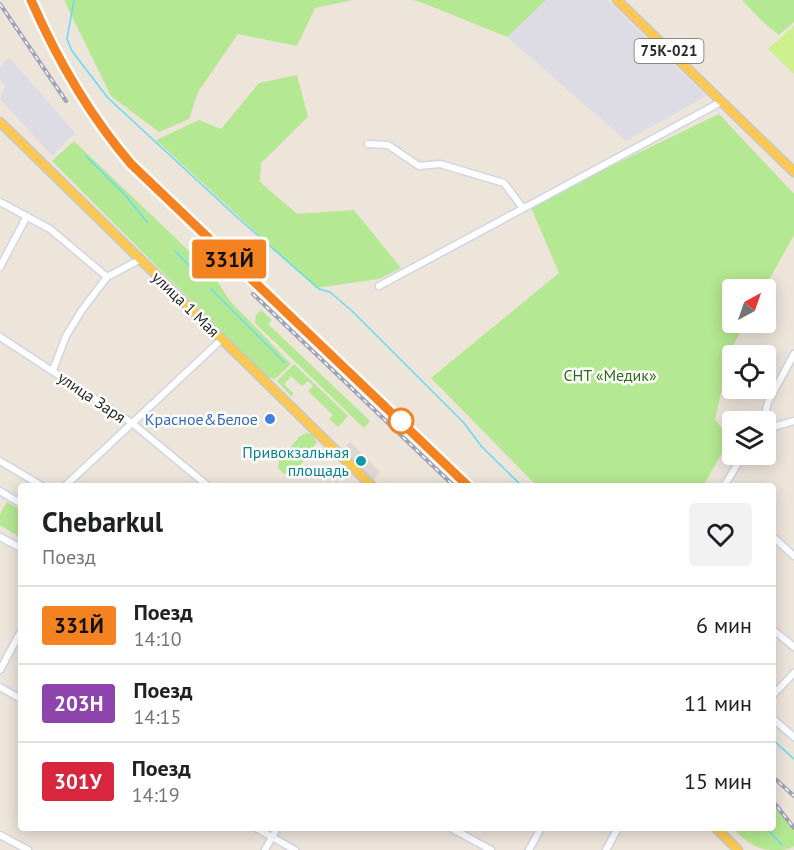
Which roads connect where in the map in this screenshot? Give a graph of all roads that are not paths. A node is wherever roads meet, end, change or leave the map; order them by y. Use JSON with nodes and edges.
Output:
{"nodes":[{"id":1,"x":617,"y":0,"type":"edge"},
{"id":2,"x":721,"y":102,"type":"junction"},
{"id":3,"x":0,"y":122,"type":"edge"},
{"id":4,"x":368,"y":144,"type":"dead end"},
{"id":5,"x":794,"y":172,"type":"edge"},
{"id":6,"x":0,"y":202,"type":"edge"},
{"id":7,"x":522,"y":207,"type":"junction"},
{"id":8,"x":27,"y":216,"type":"junction"},
{"id":9,"x":141,"y":259,"type":"junction"},
{"id":10,"x":0,"y":267,"type":"edge"},
{"id":11,"x":107,"y":277,"type":"junction"},
{"id":12,"x":379,"y":286,"type":"dead end"},
{"id":13,"x":0,"y":337,"type":"edge"},
{"id":14,"x":222,"y":339,"type":"junction"},
{"id":15,"x":794,"y":354,"type":"edge"},
{"id":16,"x":53,"y":370,"type":"junction"},
{"id":17,"x":766,"y":411,"type":"edge"},
{"id":18,"x":794,"y":421,"type":"edge"},
{"id":19,"x":132,"y":423,"type":"junction"},
{"id":20,"x":776,"y":426,"type":"edge"},
{"id":21,"x":0,"y":461,"type":"edge"},
{"id":22,"x":737,"y":465,"type":"edge"},
{"id":23,"x":29,"y":483,"type":"edge"},
{"id":24,"x":68,"y":483,"type":"edge"},
{"id":25,"x":204,"y":483,"type":"edge"},
{"id":26,"x":369,"y":483,"type":"edge"},
{"id":27,"x":726,"y":483,"type":"edge"},
{"id":28,"x":0,"y":491,"type":"edge"},
{"id":29,"x":18,"y":502,"type":"edge"},
{"id":30,"x":0,"y":537,"type":"edge"},
{"id":31,"x":776,"y":540,"type":"edge"},
{"id":32,"x":18,"y":546,"type":"edge"},
{"id":33,"x":794,"y":556,"type":"edge"},
{"id":34,"x":776,"y":632,"type":"edge"},
{"id":35,"x":18,"y":637,"type":"edge"},
{"id":36,"x":794,"y":647,"type":"edge"},
{"id":37,"x":0,"y":670,"type":"edge"},
{"id":38,"x":794,"y":673,"type":"edge"},
{"id":39,"x":0,"y":687,"type":"edge"},
{"id":40,"x":776,"y":692,"type":"edge"},
{"id":41,"x":18,"y":697,"type":"edge"},
{"id":42,"x":776,"y":721,"type":"edge"},
{"id":43,"x":794,"y":737,"type":"edge"},
{"id":44,"x":261,"y":831,"type":"edge"},
{"id":45,"x":276,"y":831,"type":"edge"},
{"id":46,"x":456,"y":831,"type":"edge"},
{"id":47,"x":539,"y":831,"type":"edge"},
{"id":48,"x":616,"y":831,"type":"edge"},
{"id":49,"x":719,"y":831,"type":"edge"},
{"id":50,"x":0,"y":835,"type":"edge"},
{"id":51,"x":272,"y":837,"type":"junction"},
{"id":52,"x":738,"y":849,"type":"edge"},
{"id":53,"x":28,"y":850,"type":"edge"},
{"id":54,"x":266,"y":850,"type":"edge"},
{"id":55,"x":295,"y":850,"type":"edge"},
{"id":56,"x":490,"y":850,"type":"edge"},
{"id":57,"x":529,"y":850,"type":"edge"},
{"id":58,"x":606,"y":850,"type":"edge"}],
"edges":[{"from":1,"to":2,"type":"main road","number":"75К-021"},
{"from":2,"to":5,"type":"main road","number":"75К-021"},
{"from":2,"to":7,"type":"street"},
{"from":3,"to":9,"type":"main road","name":"улица 1 Мая"},
{"from":4,"to":7,"type":"street"},
{"from":6,"to":8,"type":"street"},
{"from":7,"to":12,"type":"street"},
{"from":8,"to":10,"type":"street"},
{"from":8,"to":11,"type":"street"},
{"from":9,"to":11,"type":"street"},
{"from":9,"to":14,"type":"main road","name":"улица 1 Мая"},
{"from":11,"to":16,"type":"street"},
{"from":13,"to":16,"type":"street","name":"улица Заря"},
{"from":14,"to":19,"type":"street"},
{"from":14,"to":26,"type":"main road","name":"улица 1 Мая"},
{"from":15,"to":17,"type":"street"},
{"from":16,"to":19,"type":"street","name":"улица Заря"},
{"from":18,"to":20,"type":"street"},
{"from":19,"to":24,"type":"street"},
{"from":19,"to":25,"type":"street","name":"улица Заря"},
{"from":21,"to":23,"type":"street"},
{"from":22,"to":27,"type":"street"},
{"from":28,"to":29,"type":"street"},
{"from":30,"to":32,"type":"street"},
{"from":31,"to":33,"type":"street"},
{"from":34,"to":36,"type":"street"},
{"from":35,"to":37,"type":"street"},
{"from":38,"to":40,"type":"street"},
{"from":39,"to":41,"type":"street"},
{"from":42,"to":43,"type":"street"},
{"from":44,"to":51,"type":"street"},
{"from":45,"to":51,"type":"street"},
{"from":46,"to":56,"type":"street"},
{"from":47,"to":57,"type":"street"},
{"from":48,"to":58,"type":"street"},
{"from":49,"to":52,"type":"main road"},
{"from":50,"to":53,"type":"street"},
{"from":51,"to":54,"type":"street"},
{"from":51,"to":55,"type":"street"}]}
